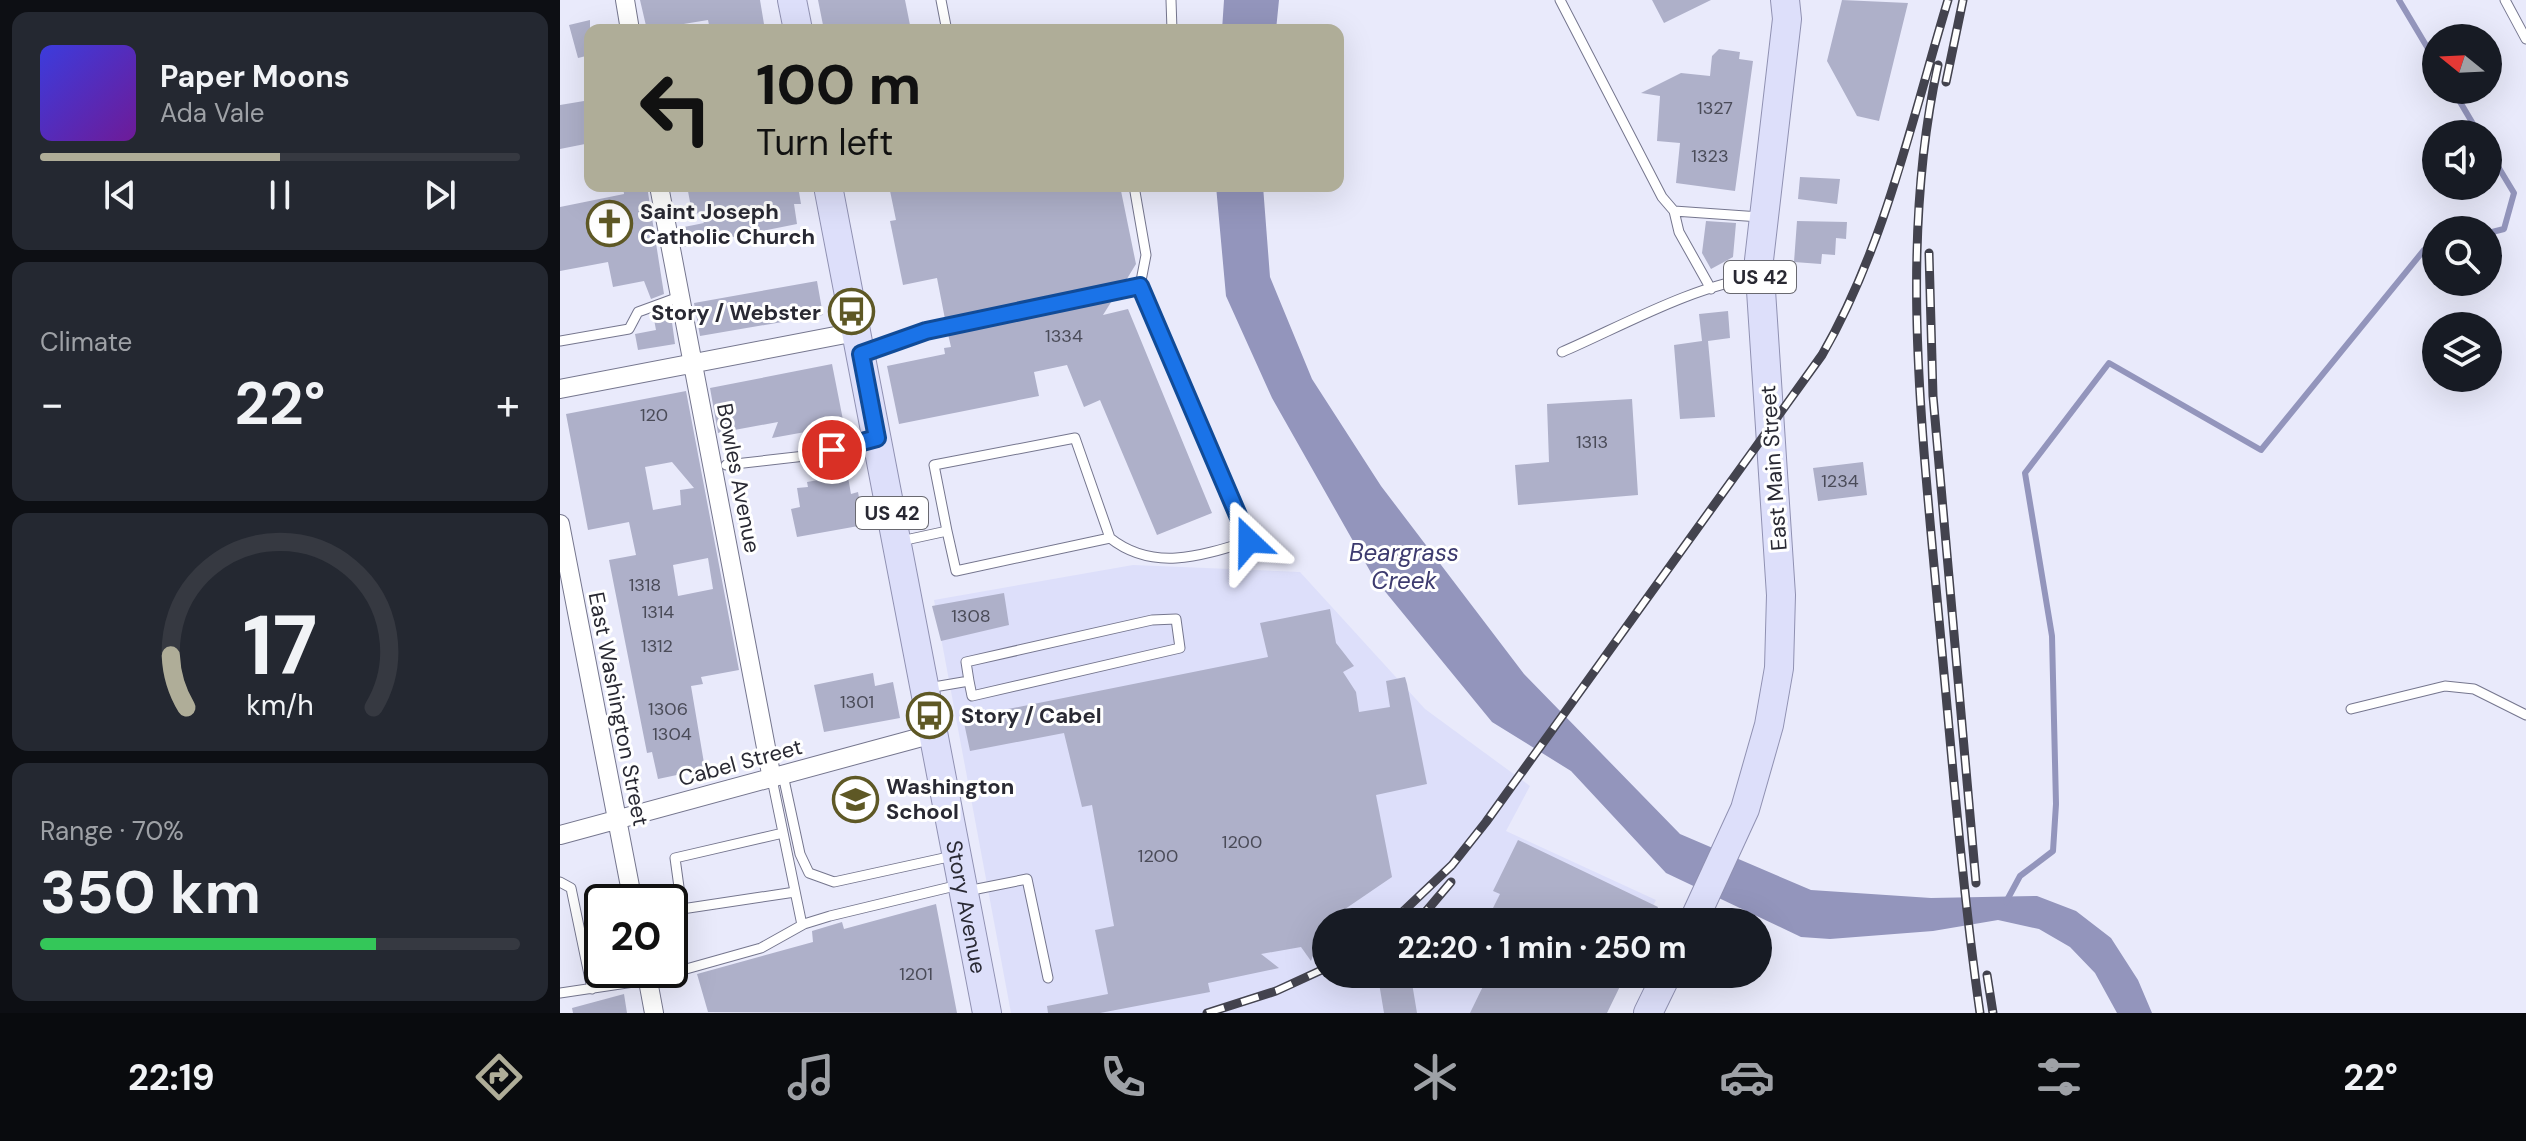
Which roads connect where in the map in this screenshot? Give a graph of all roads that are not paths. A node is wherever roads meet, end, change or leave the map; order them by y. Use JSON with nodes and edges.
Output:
{"nodes":[{"id":1,"x":625,"y":0,"type":"edge"},
{"id":2,"x":792,"y":0,"type":"edge"},
{"id":3,"x":941,"y":0,"type":"edge"},
{"id":4,"x":1171,"y":0,"type":"edge"},
{"id":5,"x":1560,"y":0,"type":"edge"},
{"id":6,"x":1785,"y":0,"type":"edge"},
{"id":7,"x":2505,"y":0,"type":"edge"},
{"id":8,"x":629,"y":24,"type":"edge"},
{"id":9,"x":797,"y":24,"type":"edge"},
{"id":10,"x":946,"y":24,"type":"edge"},
{"id":11,"x":1172,"y":24,"type":"edge"},
{"id":12,"x":2526,"y":39,"type":"edge"},
{"id":13,"x":660,"y":192,"type":"edge"},
{"id":14,"x":829,"y":192,"type":"edge"},
{"id":15,"x":1135,"y":192,"type":"edge"},
{"id":16,"x":1674,"y":211,"type":"junction"},
{"id":17,"x":1763,"y":218,"type":"junction"},
{"id":18,"x":1760,"y":278,"type":"junction"},
{"id":19,"x":1140,"y":286,"type":"junction"},
{"id":20,"x":1711,"y":289,"type":"junction"},
{"id":21,"x":679,"y":297,"type":"junction"},
{"id":22,"x":560,"y":341,"type":"edge"},
{"id":23,"x":858,"y":343,"type":"junction"},
{"id":24,"x":1562,"y":352,"type":"dead end"},
{"id":25,"x":694,"y":364,"type":"junction"},
{"id":26,"x":560,"y":389,"type":"edge"},
{"id":27,"x":877,"y":438,"type":"junction"},
{"id":28,"x":726,"y":465,"type":"dead end"},
{"id":29,"x":560,"y":524,"type":"edge"},
{"id":30,"x":947,"y":531,"type":"junction"},
{"id":31,"x":1110,"y":538,"type":"junction"},
{"id":32,"x":897,"y":542,"type":"junction"},
{"id":33,"x":969,"y":681,"type":"junction"},
{"id":34,"x":925,"y":689,"type":"junction"},
{"id":35,"x":2351,"y":709,"type":"dead end"},
{"id":36,"x":2526,"y":715,"type":"edge"},
{"id":37,"x":933,"y":734,"type":"junction"},
{"id":38,"x":778,"y":777,"type":"junction"},
{"id":39,"x":616,"y":821,"type":"junction"},
{"id":40,"x":783,"y":833,"type":"junction"},
{"id":41,"x":560,"y":835,"type":"edge"},
{"id":42,"x":957,"y":855,"type":"junction"},
{"id":43,"x":560,"y":882,"type":"edge"},
{"id":44,"x":629,"y":884,"type":"edge"},
{"id":45,"x":963,"y":888,"type":"junction"},
{"id":46,"x":795,"y":892,"type":"junction"},
{"id":47,"x":1699,"y":908,"type":"edge"},
{"id":48,"x":802,"y":925,"type":"junction"},
{"id":49,"x":688,"y":965,"type":"edge"},
{"id":50,"x":1048,"y":978,"type":"dead end"},
{"id":51,"x":596,"y":988,"type":"edge"},
{"id":52,"x":649,"y":988,"type":"edge"},
{"id":53,"x":1660,"y":988,"type":"edge"},
{"id":54,"x":592,"y":989,"type":"junction"},
{"id":55,"x":560,"y":993,"type":"edge"},
{"id":56,"x":654,"y":1013,"type":"edge"},
{"id":57,"x":987,"y":1013,"type":"edge"},
{"id":58,"x":1648,"y":1013,"type":"edge"}],
"edges":[{"from":1,"to":8,"type":"street"},
{"from":2,"to":9,"type":"main road"},
{"from":3,"to":10,"type":"lane"},
{"from":4,"to":11,"type":"lane"},
{"from":5,"to":16,"type":"lane"},
{"from":6,"to":17,"type":"main road","name":"East Main Street","number":"US 42"},
{"from":7,"to":12,"type":"lane"},
{"from":13,"to":21,"type":"street","name":"Bowles Avenue"},
{"from":14,"to":23,"type":"main road","name":"Story Avenue","number":"US 42"},
{"from":15,"to":19,"type":"lane"},
{"from":16,"to":17,"type":"lane"},
{"from":16,"to":20,"type":"lane"},
{"from":17,"to":18,"type":"main road","name":"East Main Street","number":"US 42"},
{"from":18,"to":20,"type":"lane"},
{"from":18,"to":47,"type":"main road","name":"East Main Street","number":"US 42"},
{"from":19,"to":23,"type":"lane"},
{"from":19,"to":31,"type":"lane"},
{"from":20,"to":24,"type":"lane"},
{"from":21,"to":22,"type":"lane"},
{"from":21,"to":25,"type":"street","name":"Bowles Avenue"},
{"from":23,"to":25,"type":"street"},
{"from":23,"to":27,"type":"main road","name":"Story Avenue","number":"US 42"},
{"from":25,"to":26,"type":"street"},
{"from":25,"to":38,"type":"street","name":"Bowles Avenue"},
{"from":27,"to":28,"type":"lane"},
{"from":27,"to":32,"type":"main road","name":"Story Avenue","number":"US 42"},
{"from":29,"to":39,"type":"street","name":"East Washington Street"},
{"from":30,"to":31,"type":"lane"},
{"from":30,"to":31,"type":"lane"},
{"from":30,"to":32,"type":"lane"},
{"from":32,"to":34,"type":"main road","name":"Story Avenue","number":"US 42"},
{"from":33,"to":33,"type":"lane"},
{"from":33,"to":34,"type":"lane"},
{"from":34,"to":37,"type":"main road","name":"Story Avenue","number":"US 42"},
{"from":35,"to":36,"type":"lane"},
{"from":37,"to":38,"type":"street","name":"Cabel Street"},
{"from":37,"to":42,"type":"main road","name":"Story Avenue","number":"US 42"},
{"from":38,"to":39,"type":"street","name":"Cabel Street"},
{"from":38,"to":40,"type":"lane"},
{"from":38,"to":42,"type":"lane"},
{"from":39,"to":41,"type":"street","name":"Cabel Street"},
{"from":39,"to":44,"type":"street","name":"East Washington Street"},
{"from":40,"to":46,"type":"lane"},
{"from":40,"to":46,"type":"lane"},
{"from":42,"to":45,"type":"main road","name":"Story Avenue","number":"US 42"},
{"from":43,"to":54,"type":"lane"},
{"from":45,"to":48,"type":"lane"},
{"from":45,"to":50,"type":"lane"},
{"from":45,"to":57,"type":"main road","name":"Story Avenue","number":"US 42"},
{"from":46,"to":48,"type":"lane"},
{"from":48,"to":49,"type":"lane"},
{"from":51,"to":54,"type":"lane"},
{"from":52,"to":56,"type":"street"},
{"from":53,"to":58,"type":"main road"},
{"from":54,"to":55,"type":"lane"}]}
